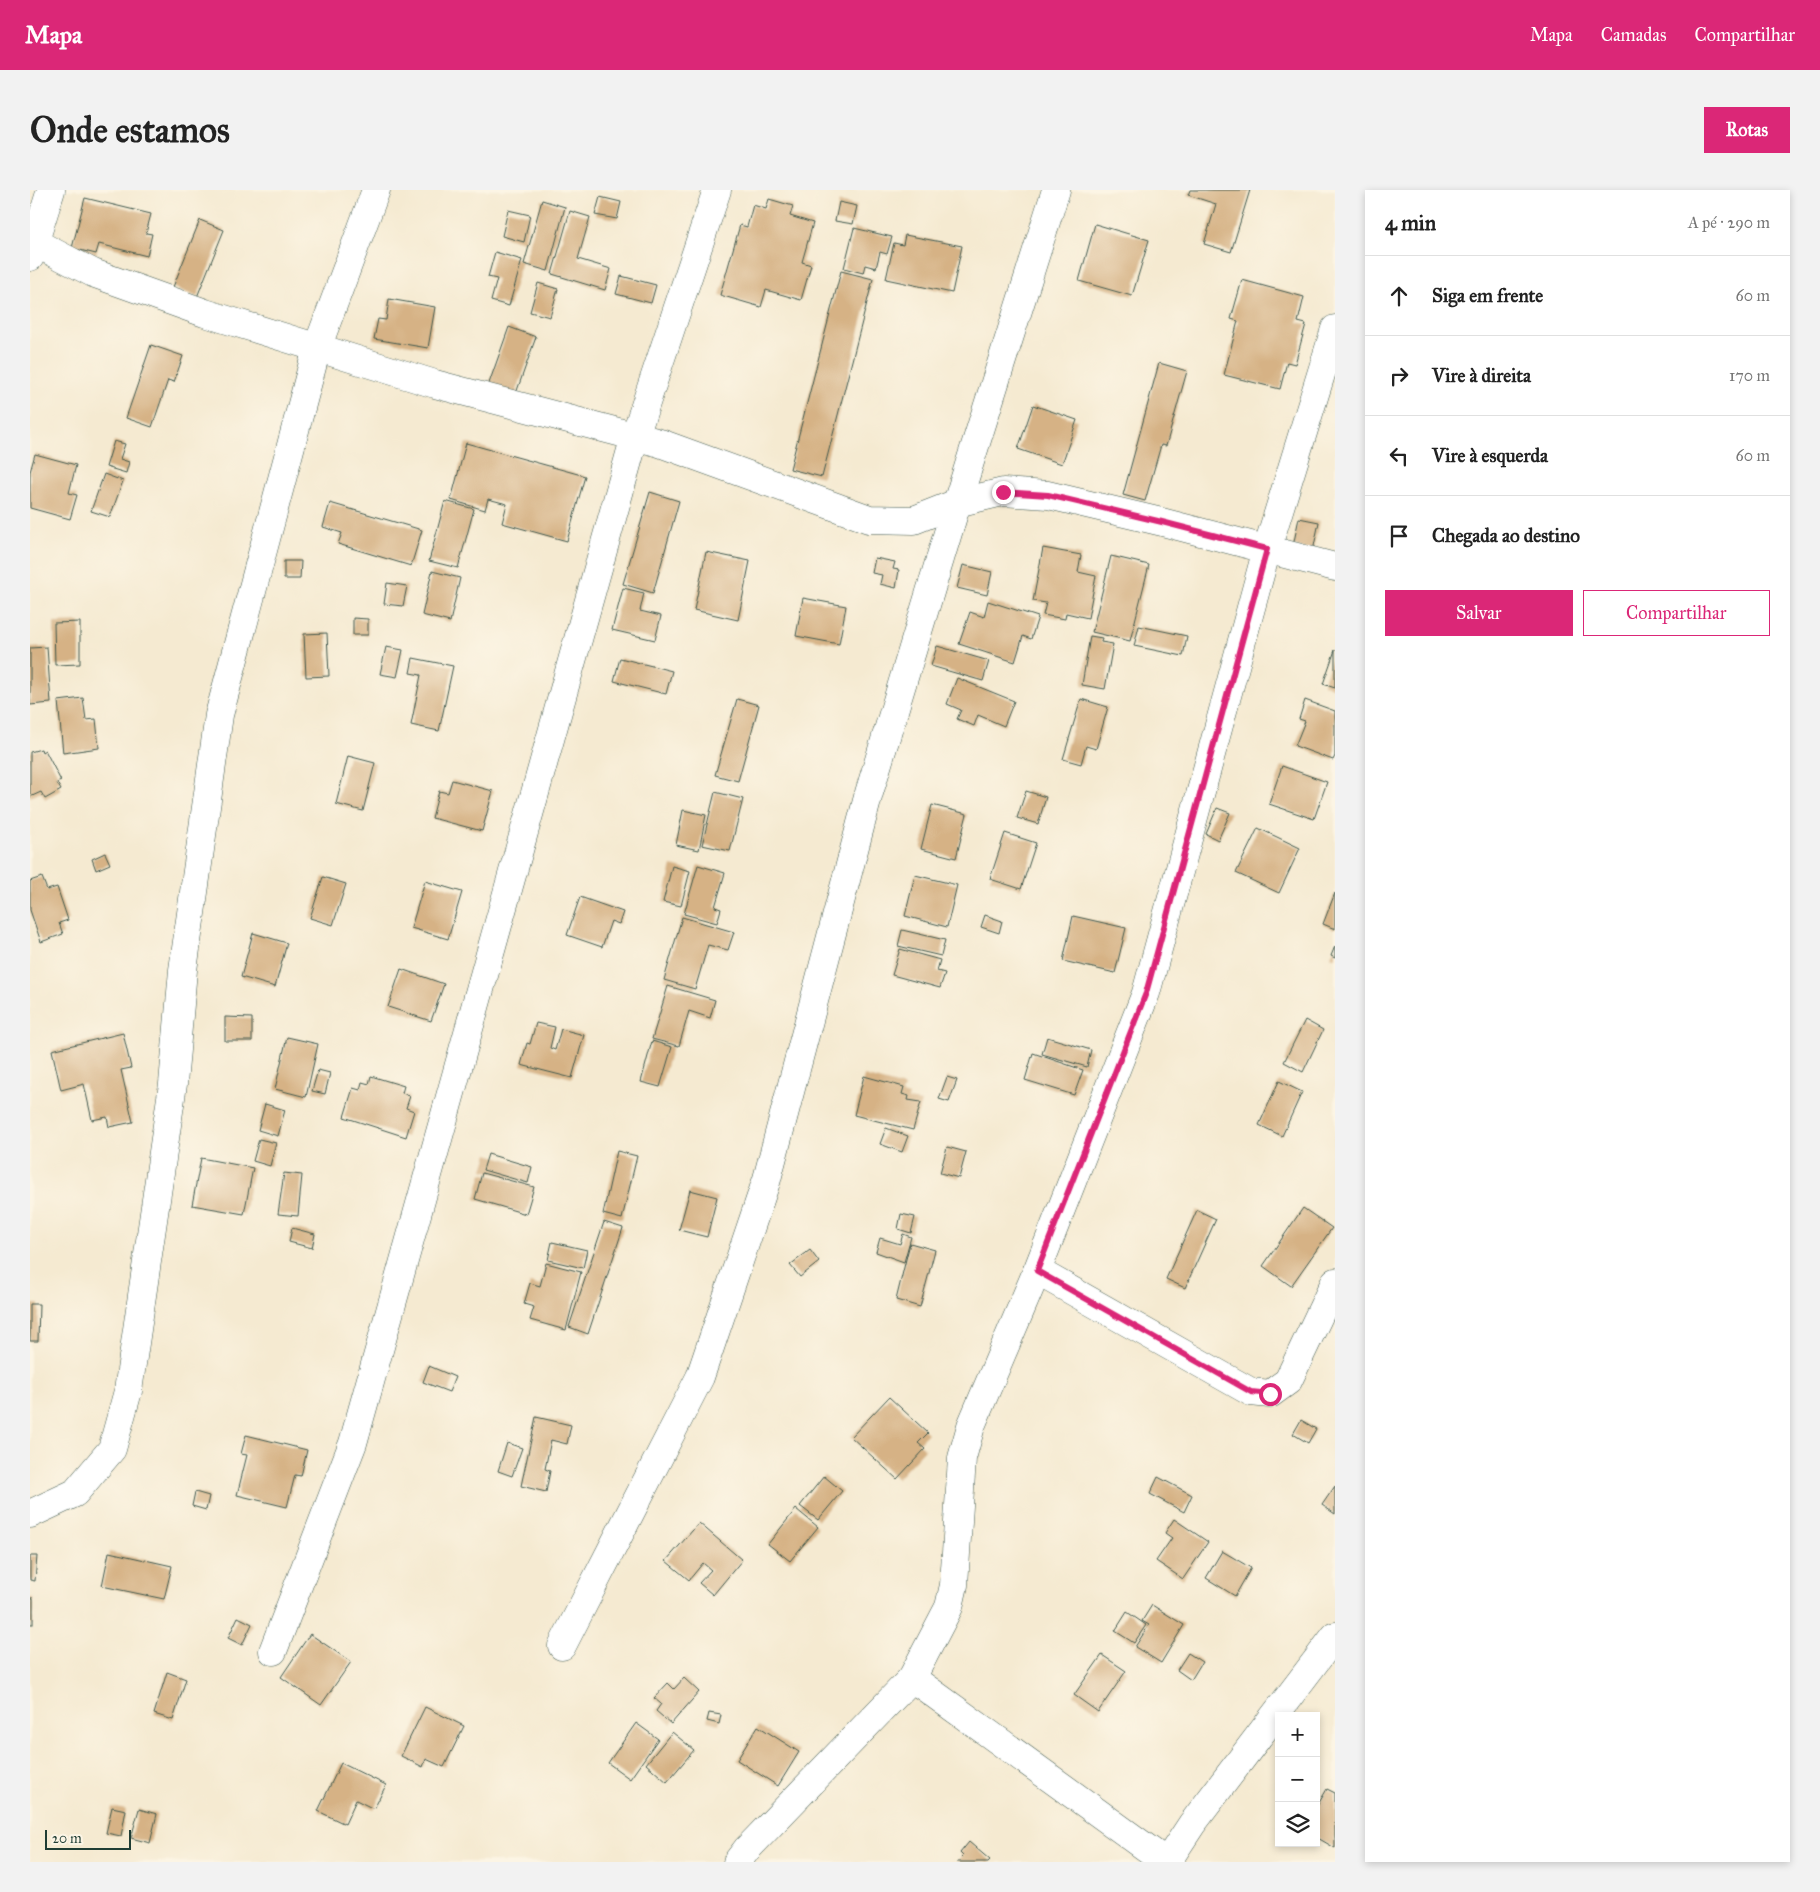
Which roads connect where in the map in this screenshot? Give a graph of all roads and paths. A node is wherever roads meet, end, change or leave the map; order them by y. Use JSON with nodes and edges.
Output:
{"nodes":[{"id":1,"x":51,"y":190,"type":"edge"},
{"id":2,"x":376,"y":190,"type":"edge"},
{"id":3,"x":717,"y":190,"type":"edge"},
{"id":4,"x":1056,"y":190,"type":"edge"},
{"id":5,"x":32,"y":247,"type":"edge"},
{"id":6,"x":1335,"y":329,"type":"edge"},
{"id":7,"x":317,"y":348,"type":"junction"},
{"id":8,"x":635,"y":436,"type":"junction"},
{"id":9,"x":957,"y":503,"type":"junction"},
{"id":10,"x":1267,"y":549,"type":"junction"},
{"id":11,"x":1335,"y":567,"type":"edge"},
{"id":12,"x":1037,"y":1271,"type":"junction"},
{"id":13,"x":1335,"y":1282,"type":"edge"},
{"id":14,"x":30,"y":1514,"type":"edge"},
{"id":15,"x":1335,"y":1636,"type":"edge"},
{"id":16,"x":562,"y":1646,"type":"dead end"},
{"id":17,"x":273,"y":1651,"type":"dead end"},
{"id":18,"x":912,"y":1678,"type":"junction"},
{"id":19,"x":737,"y":1862,"type":"edge"},
{"id":20,"x":1167,"y":1862,"type":"edge"}],
"edges":[{"from":1,"to":5,"type":"street"},
{"from":2,"to":7,"type":"street"},
{"from":3,"to":8,"type":"street"},
{"from":4,"to":9,"type":"street"},
{"from":5,"to":7,"type":"street"},
{"from":6,"to":10,"type":"street"},
{"from":7,"to":8,"type":"street"},
{"from":7,"to":14,"type":"street"},
{"from":8,"to":9,"type":"street"},
{"from":8,"to":17,"type":"street"},
{"from":9,"to":10,"type":"street"},
{"from":9,"to":16,"type":"street"},
{"from":10,"to":11,"type":"street"},
{"from":10,"to":12,"type":"street"},
{"from":12,"to":13,"type":"street"},
{"from":12,"to":18,"type":"street"},
{"from":15,"to":20,"type":"street"},
{"from":18,"to":19,"type":"street"},
{"from":18,"to":20,"type":"street"}]}
